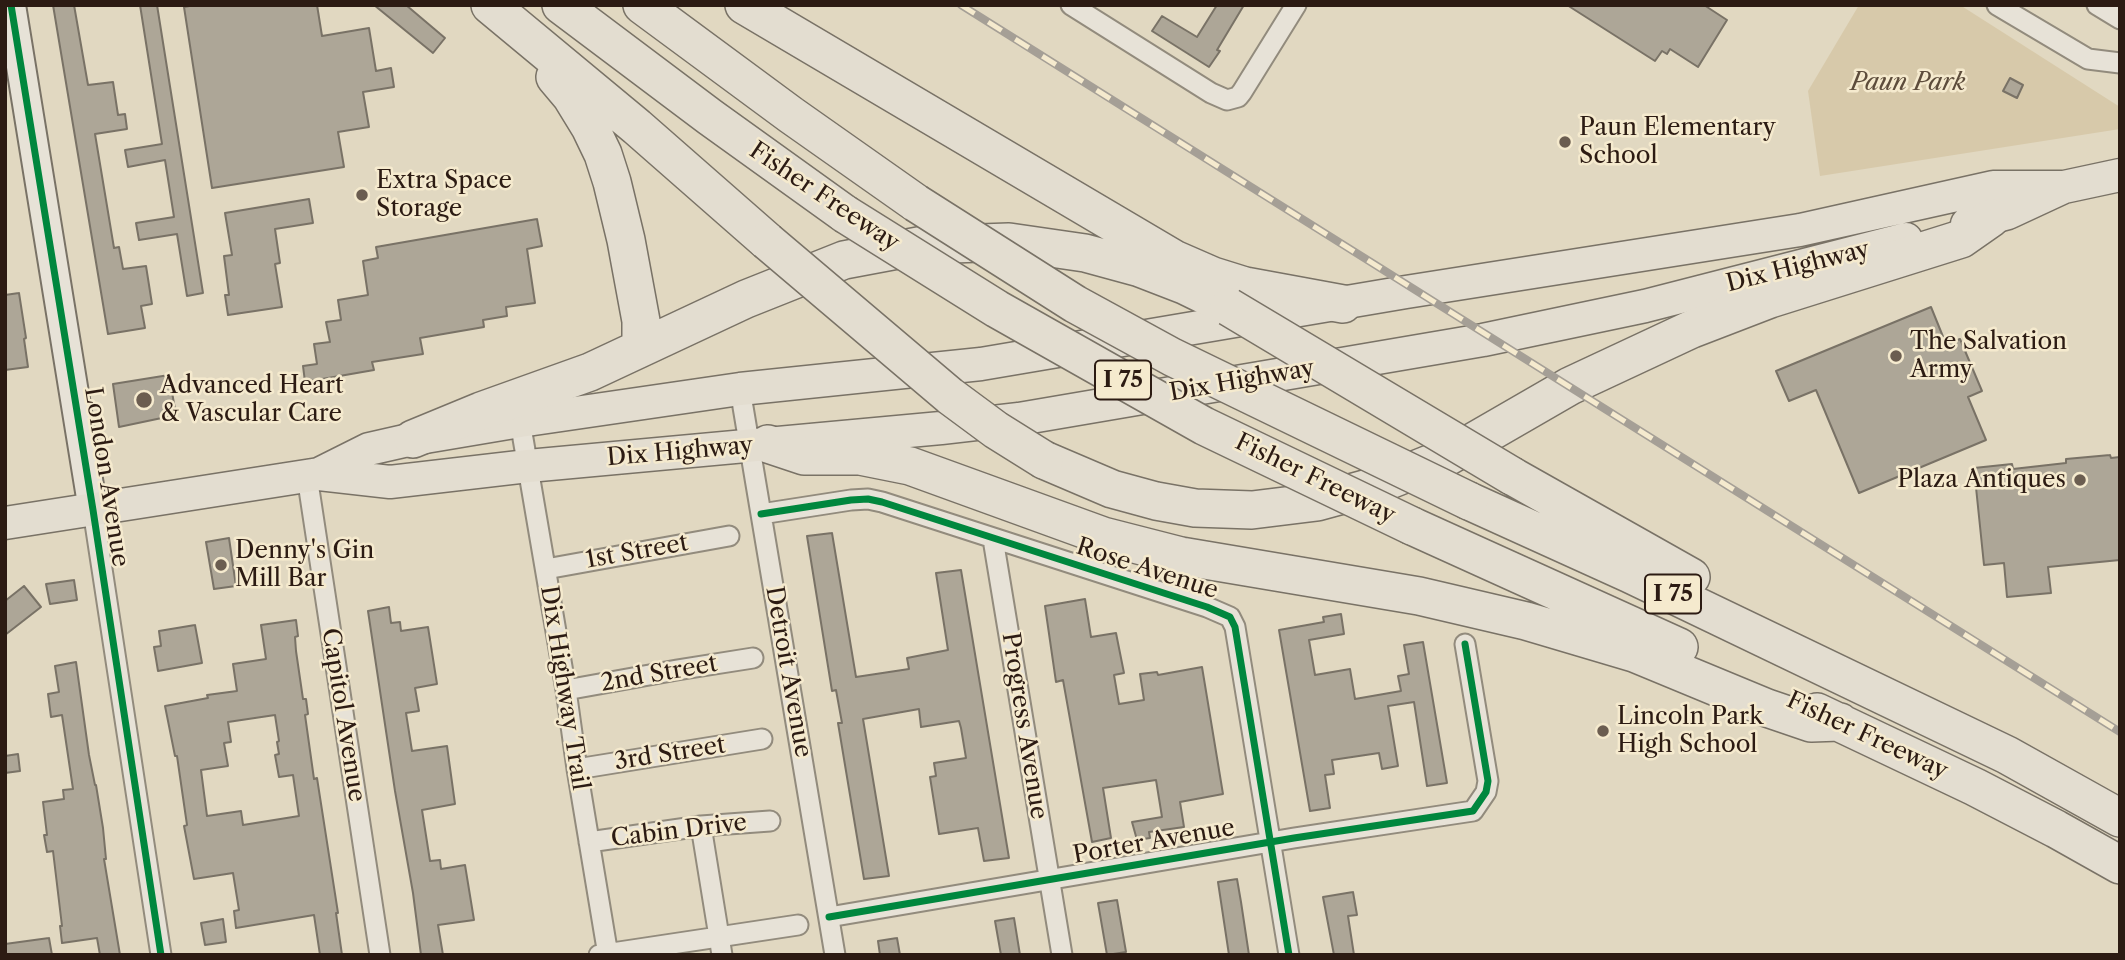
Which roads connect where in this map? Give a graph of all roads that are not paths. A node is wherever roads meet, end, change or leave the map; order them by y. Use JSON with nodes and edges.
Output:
{"nodes":[{"id":1,"x":11,"y":5,"type":"edge"},
{"id":2,"x":561,"y":5,"type":"edge"},
{"id":3,"x":642,"y":5,"type":"edge"},
{"id":4,"x":744,"y":5,"type":"edge"},
{"id":5,"x":1072,"y":5,"type":"edge"},
{"id":6,"x":1296,"y":5,"type":"edge"},
{"id":7,"x":1997,"y":5,"type":"edge"},
{"id":8,"x":2097,"y":5,"type":"edge"},
{"id":9,"x":500,"y":14,"type":"edge"},
{"id":10,"x":2120,"y":19,"type":"edge"},
{"id":11,"x":2120,"y":63,"type":"edge"},
{"id":12,"x":2120,"y":176,"type":"edge"},
{"id":13,"x":2064,"y":187,"type":"junction"},
{"id":14,"x":1991,"y":218,"type":"junction"},
{"id":15,"x":1343,"y":304,"type":"junction"},
{"id":16,"x":641,"y":348,"type":"junction"},
{"id":17,"x":740,"y":389,"type":"junction"},
{"id":18,"x":520,"y":421,"type":"junction"},
{"id":19,"x":413,"y":439,"type":"junction"},
{"id":20,"x":759,"y":445,"type":"junction"},
{"id":21,"x":528,"y":466,"type":"junction"},
{"id":22,"x":313,"y":475,"type":"junction"},
{"id":23,"x":93,"y":510,"type":"junction"},
{"id":24,"x":761,"y":514,"type":"junction"},
{"id":25,"x":5,"y":523,"type":"edge"},
{"id":26,"x":729,"y":536,"type":"dead end"},
{"id":27,"x":993,"y":539,"type":"junction"},
{"id":28,"x":546,"y":569,"type":"junction"},
{"id":29,"x":1465,"y":644,"type":"dead end"},
{"id":30,"x":753,"y":658,"type":"dead end"},
{"id":31,"x":566,"y":690,"type":"junction"},
{"id":32,"x":1875,"y":691,"type":"junction"},
{"id":33,"x":1840,"y":722,"type":"junction"},
{"id":34,"x":762,"y":739,"type":"dead end"},
{"id":35,"x":577,"y":769,"type":"junction"},
{"id":36,"x":2120,"y":818,"type":"edge"},
{"id":37,"x":770,"y":821,"type":"dead end"},
{"id":38,"x":701,"y":826,"type":"junction"},
{"id":39,"x":589,"y":842,"type":"junction"},
{"id":40,"x":1270,"y":842,"type":"junction"},
{"id":41,"x":2120,"y":864,"type":"edge"},
{"id":42,"x":1050,"y":879,"type":"junction"},
{"id":43,"x":829,"y":917,"type":"junction"},
{"id":44,"x":797,"y":925,"type":"dead end"},
{"id":45,"x":720,"y":945,"type":"edge"},
{"id":46,"x":605,"y":954,"type":"edge"},
{"id":47,"x":161,"y":955,"type":"edge"},
{"id":48,"x":380,"y":955,"type":"edge"},
{"id":49,"x":835,"y":955,"type":"edge"},
{"id":50,"x":1062,"y":955,"type":"edge"},
{"id":51,"x":1289,"y":955,"type":"edge"}],
"edges":[{"from":1,"to":23,"type":"street","name":"London Avenue"},
{"from":2,"to":33,"type":"highway","name":"Fisher Freeway","number":"I 75","bridge":true},
{"from":3,"to":32,"type":"highway","name":"Fisher Freeway","number":"I 75","bridge":true},
{"from":4,"to":15,"type":"highway"},
{"from":5,"to":6,"type":"street"},
{"from":7,"to":11,"type":"street"},
{"from":8,"to":10,"type":"street"},
{"from":9,"to":14,"type":"highway","bridge":true},
{"from":9,"to":16,"type":"highway"},
{"from":12,"to":13,"type":"main road","name":"Dix Highway"},
{"from":13,"to":14,"type":"main road","name":"Dix Highway"},
{"from":13,"to":15,"type":"main road","name":"Dix Highway"},
{"from":14,"to":20,"type":"main road","name":"Dix Highway"},
{"from":15,"to":17,"type":"main road","name":"Dix Highway"},
{"from":16,"to":19,"type":"highway"},
{"from":16,"to":32,"type":"highway","bridge":true},
{"from":17,"to":18,"type":"main road","name":"Dix Highway"},
{"from":17,"to":20,"type":"street","name":"Detroit Avenue"},
{"from":18,"to":19,"type":"main road","name":"Dix Highway"},
{"from":18,"to":21,"type":"street","name":"Dix Highway Trail"},
{"from":19,"to":22,"type":"main road","name":"Dix Highway"},
{"from":20,"to":21,"type":"main road","name":"Dix Highway"},
{"from":20,"to":24,"type":"street","name":"Detroit Avenue"},
{"from":20,"to":33,"type":"highway"},
{"from":21,"to":22,"type":"main road","name":"Dix Highway"},
{"from":21,"to":28,"type":"street","name":"Dix Highway Trail"},
{"from":22,"to":23,"type":"main road","name":"Dix Highway"},
{"from":22,"to":48,"type":"street","name":"Capitol Avenue"},
{"from":23,"to":25,"type":"main road","name":"Dix Highway"},
{"from":23,"to":47,"type":"street","name":"London Avenue"},
{"from":24,"to":27,"type":"street","name":"Rose Avenue"},
{"from":24,"to":43,"type":"street","name":"Detroit Avenue"},
{"from":26,"to":28,"type":"street","name":"1st Street"},
{"from":27,"to":40,"type":"street","name":"Rose Avenue"},
{"from":27,"to":42,"type":"street","name":"Progress Avenue"},
{"from":28,"to":31,"type":"street","name":"Dix Highway Trail"},
{"from":29,"to":40,"type":"street","name":"Porter Avenue"},
{"from":30,"to":31,"type":"street","name":"2nd Street"},
{"from":31,"to":35,"type":"street","name":"Dix Highway Trail"},
{"from":32,"to":36,"type":"highway","name":"Fisher Freeway","number":"I 75"},
{"from":33,"to":41,"type":"highway","name":"Fisher Freeway","number":"I 75"},
{"from":34,"to":35,"type":"street","name":"3rd Street"},
{"from":35,"to":39,"type":"street","name":"Dix Highway Trail"},
{"from":37,"to":38,"type":"street","name":"Cabin Drive"},
{"from":38,"to":39,"type":"street","name":"Cabin Drive"},
{"from":38,"to":45,"type":"street"},
{"from":39,"to":46,"type":"street","name":"Dix Highway Trail"},
{"from":40,"to":42,"type":"street","name":"Porter Avenue"},
{"from":40,"to":51,"type":"street","name":"Rose Avenue"},
{"from":42,"to":43,"type":"street","name":"Porter Avenue"},
{"from":42,"to":50,"type":"street","name":"Progress Avenue"},
{"from":43,"to":49,"type":"street","name":"Detroit Avenue"},
{"from":44,"to":45,"type":"street"},
{"from":45,"to":46,"type":"street"}]}
